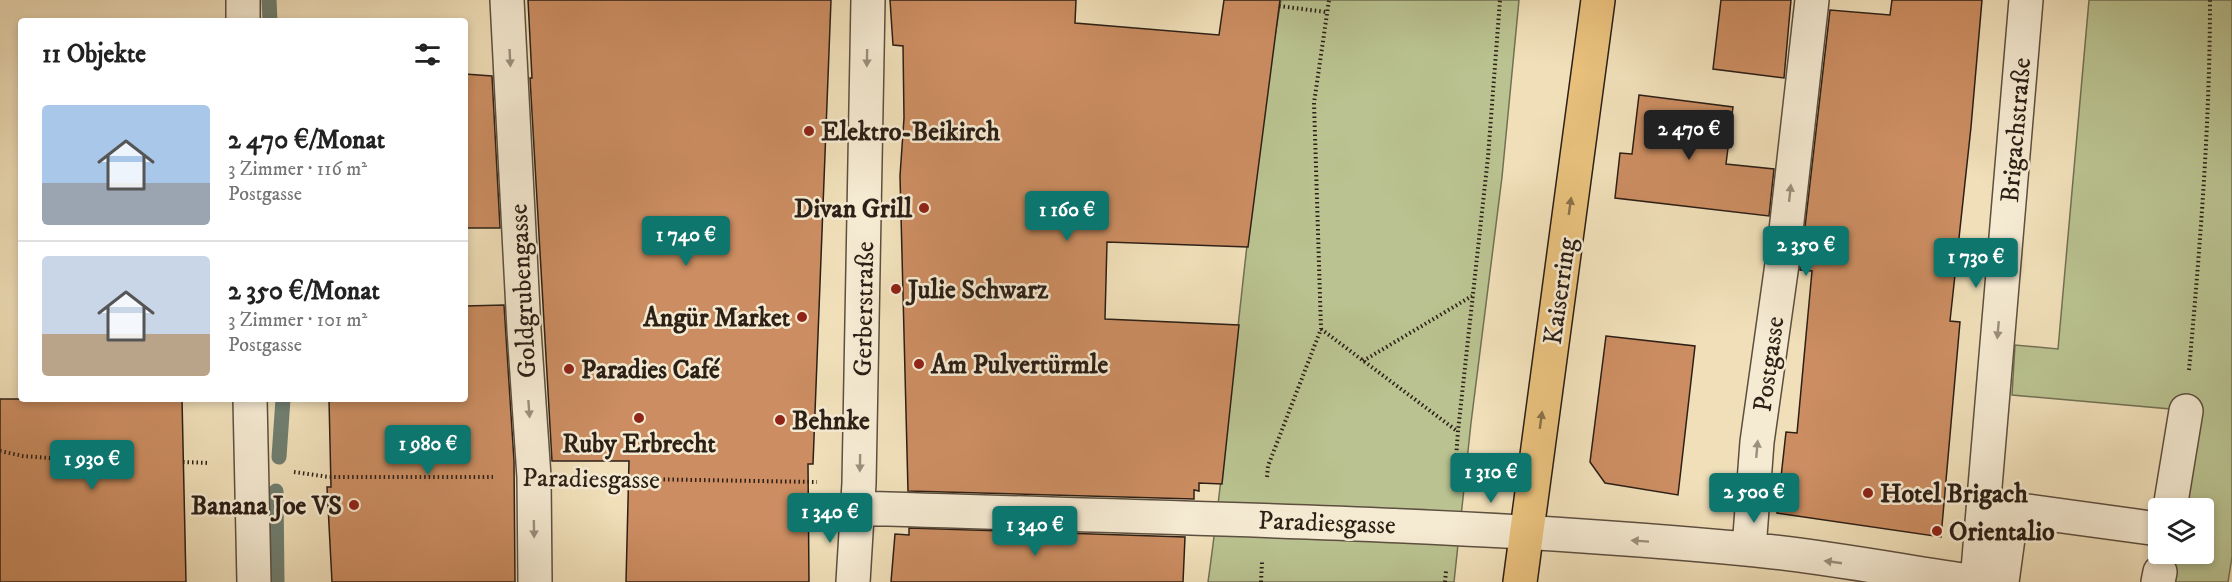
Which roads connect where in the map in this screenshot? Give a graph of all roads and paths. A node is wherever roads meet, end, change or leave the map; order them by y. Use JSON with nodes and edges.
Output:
{"nodes":[{"id":1,"x":243,"y":0,"type":"edge"},
{"id":2,"x":507,"y":0,"type":"edge"},
{"id":3,"x":868,"y":0,"type":"edge"},
{"id":4,"x":1329,"y":0,"type":"edge"},
{"id":5,"x":1500,"y":0,"type":"edge"},
{"id":6,"x":1598,"y":0,"type":"edge"},
{"id":7,"x":1812,"y":0,"type":"edge"},
{"id":8,"x":2026,"y":0,"type":"edge"},
{"id":9,"x":2210,"y":0,"type":"edge"},
{"id":10,"x":1279,"y":6,"type":"dead end"},
{"id":11,"x":1326,"y":12,"type":"junction"},
{"id":12,"x":243,"y":18,"type":"edge"},
{"id":13,"x":1473,"y":295,"type":"junction"},
{"id":14,"x":1321,"y":329,"type":"junction"},
{"id":15,"x":1363,"y":361,"type":"junction"},
{"id":16,"x":250,"y":402,"type":"edge"},
{"id":17,"x":2186,"y":411,"type":"joint"},
{"id":18,"x":1458,"y":431,"type":"junction"},
{"id":19,"x":0,"y":452,"type":"edge"},
{"id":20,"x":100,"y":462,"type":"dead end"},
{"id":21,"x":252,"y":465,"type":"junction"},
{"id":22,"x":534,"y":477,"type":"junction"},
{"id":23,"x":858,"y":496,"type":"junction"},
{"id":24,"x":2172,"y":498,"type":"edge"},
{"id":25,"x":1264,"y":519,"type":"junction"},
{"id":26,"x":1451,"y":527,"type":"junction"},
{"id":27,"x":2148,"y":528,"type":"edge"},
{"id":28,"x":1526,"y":532,"type":"junction"},
{"id":29,"x":1749,"y":549,"type":"junction"},
{"id":30,"x":254,"y":582,"type":"edge"},
{"id":31,"x":535,"y":582,"type":"edge"},
{"id":32,"x":853,"y":582,"type":"edge"},
{"id":33,"x":1520,"y":582,"type":"edge"},
{"id":34,"x":1976,"y":582,"type":"edge"},
{"id":35,"x":2002,"y":582,"type":"edge"}],
"edges":[{"from":1,"to":12,"type":"street"},
{"from":2,"to":22,"type":"street","name":"Goldgrubengasse","one_way":true},
{"from":3,"to":23,"type":"street","name":"Gerberstraße","one_way":true},
{"from":4,"to":11,"type":"path"},
{"from":5,"to":13,"type":"path"},
{"from":28,"to":6,"type":"main road","name":"Kaiserring","one_way":true},
{"from":29,"to":7,"type":"street","name":"Postgasse","one_way":true},
{"from":8,"to":34,"type":"street","name":"Brigachstraße","one_way":true},
{"from":9,"to":17,"type":"path"},
{"from":10,"to":11,"type":"path"},
{"from":11,"to":14,"type":"path"},
{"from":13,"to":15,"type":"path"},
{"from":13,"to":18,"type":"path"},
{"from":14,"to":15,"type":"path"},
{"from":14,"to":25,"type":"path"},
{"from":15,"to":18,"type":"path"},
{"from":16,"to":21,"type":"street"},
{"from":17,"to":24,"type":"street"},
{"from":18,"to":26,"type":"path"},
{"from":19,"to":20,"type":"path"},
{"from":21,"to":22,"type":"path","name":"Paradiesgasse"},
{"from":21,"to":30,"type":"street"},
{"from":22,"to":23,"type":"path","name":"Paradiesgasse"},
{"from":22,"to":31,"type":"street","name":"Goldgrubengasse","one_way":true},
{"from":23,"to":25,"type":"street","name":"Paradiesgasse"},
{"from":23,"to":32,"type":"street","name":"Gerberstraße"},
{"from":25,"to":26,"type":"street","name":"Paradiesgasse"},
{"from":26,"to":28,"type":"street","name":"Paradiesgasse"},
{"from":27,"to":35,"type":"street"},
{"from":29,"to":28,"type":"street","name":"Paradiesgasse","one_way":true},
{"from":28,"to":33,"type":"main road","name":"Kaiserring"},
{"from":34,"to":29,"type":"street","name":"Paradiesgasse","one_way":true}]}
